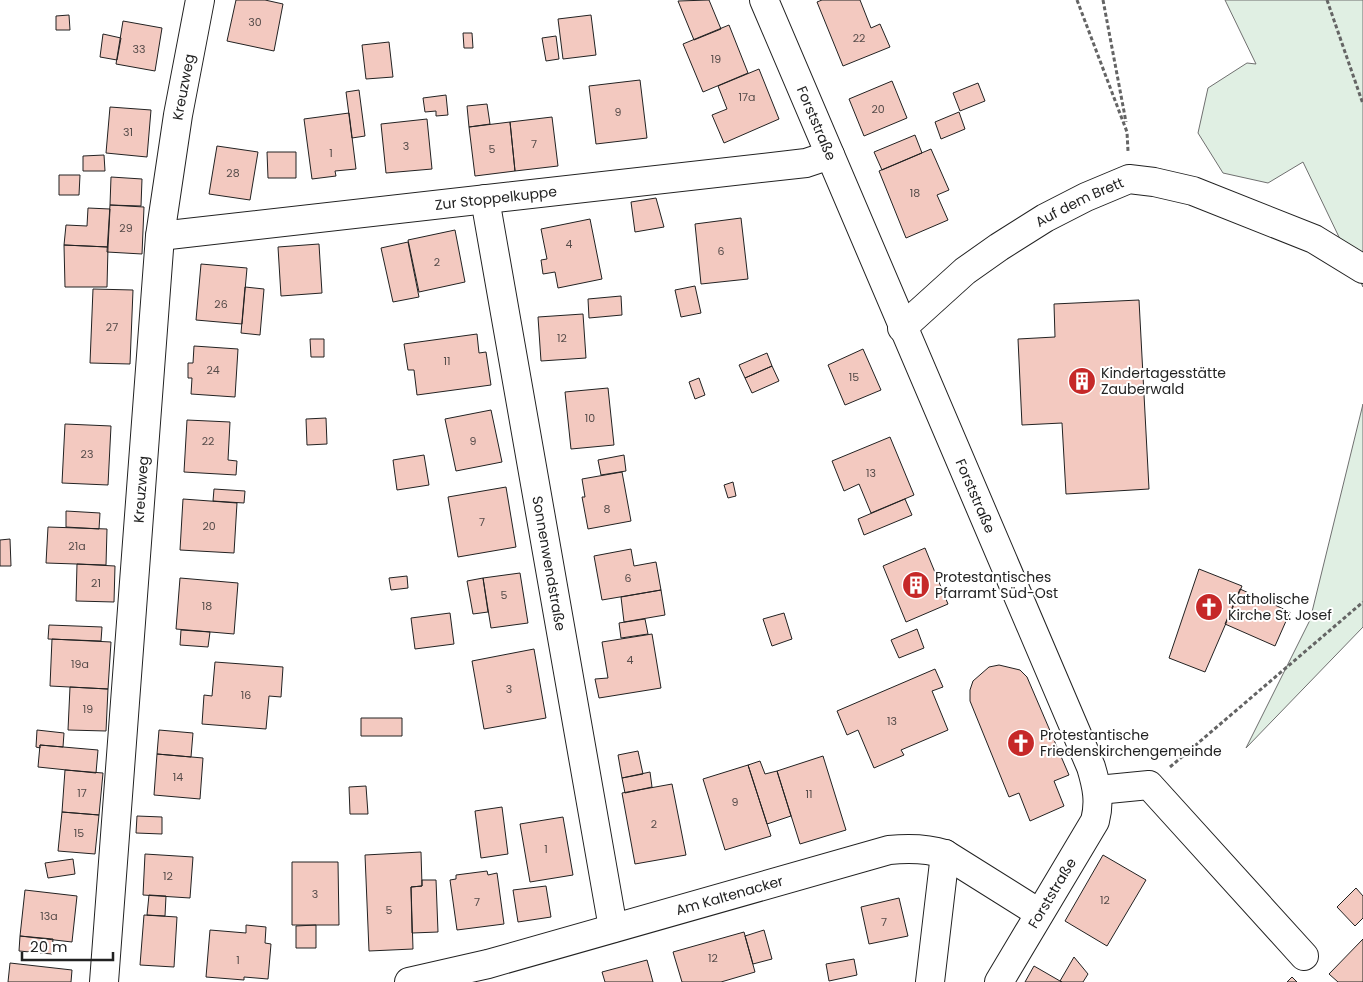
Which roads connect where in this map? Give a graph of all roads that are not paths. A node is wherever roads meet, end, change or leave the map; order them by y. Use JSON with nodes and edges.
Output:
{"nodes":[{"id":1,"x":200,"y":0,"type":"edge"},
{"id":2,"x":764,"y":0,"type":"edge"},
{"id":3,"x":830,"y":155,"type":"junction"},
{"id":4,"x":485,"y":200,"type":"junction"},
{"id":5,"x":160,"y":236,"type":"junction"},
{"id":6,"x":1363,"y":269,"type":"edge"},
{"id":7,"x":902,"y":328,"type":"junction"},
{"id":8,"x":1098,"y":790,"type":"junction"},
{"id":9,"x":945,"y":854,"type":"junction"},
{"id":10,"x":1039,"y":913,"type":"junction"},
{"id":11,"x":613,"y":928,"type":"junction"},
{"id":12,"x":1304,"y":956,"type":"dead end"},
{"id":13,"x":104,"y":982,"type":"edge"},
{"id":14,"x":409,"y":982,"type":"edge"},
{"id":15,"x":930,"y":982,"type":"edge"},
{"id":16,"x":999,"y":982,"type":"edge"}],
"edges":[{"from":1,"to":5,"type":"street","name":"Kreuzweg"},
{"from":2,"to":3,"type":"street","name":"Forststraße"},
{"from":3,"to":4,"type":"street","name":"Zur Stoppelkuppe"},
{"from":3,"to":7,"type":"street","name":"Forststraße"},
{"from":4,"to":5,"type":"street","name":"Zur Stoppelkuppe"},
{"from":4,"to":11,"type":"street","name":"Sonnenwendstraße"},
{"from":5,"to":13,"type":"street","name":"Kreuzweg"},
{"from":6,"to":7,"type":"street","name":"Auf dem Brett"},
{"from":7,"to":8,"type":"street","name":"Forststraße"},
{"from":8,"to":10,"type":"street","name":"Forststraße"},
{"from":8,"to":12,"type":"street"},
{"from":9,"to":10,"type":"street","name":"Am Kaltenacker"},
{"from":9,"to":11,"type":"street","name":"Am Kaltenacker"},
{"from":9,"to":15,"type":"street"},
{"from":10,"to":16,"type":"street","name":"Forststraße"},
{"from":11,"to":14,"type":"street","name":"Am Kaltenacker"}]}
